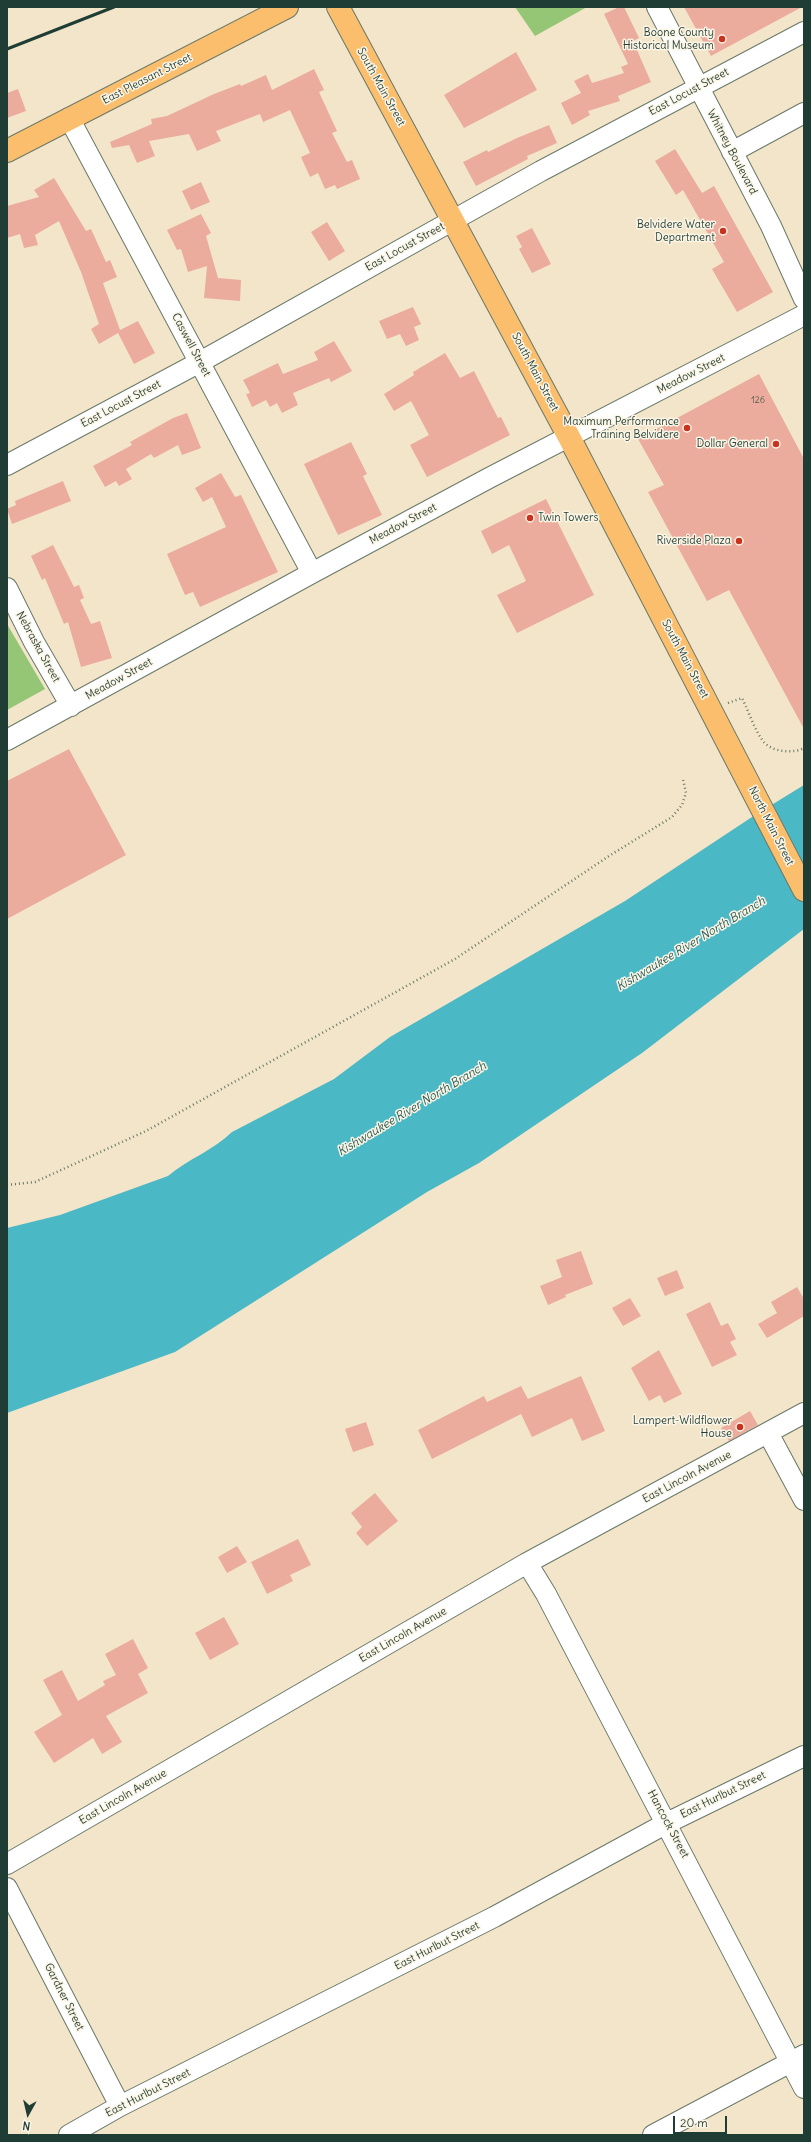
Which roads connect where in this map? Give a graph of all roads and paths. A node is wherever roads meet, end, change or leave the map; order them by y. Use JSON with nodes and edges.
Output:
{"nodes":[{"id":1,"x":287,"y":7,"type":"edge"},
{"id":2,"x":338,"y":7,"type":"edge"},
{"id":3,"x":657,"y":7,"type":"edge"},
{"id":4,"x":804,"y":32,"type":"edge"},
{"id":5,"x":698,"y":87,"type":"junction"},
{"id":6,"x":804,"y":113,"type":"edge"},
{"id":7,"x":69,"y":118,"type":"junction"},
{"id":8,"x":7,"y":151,"type":"edge"},
{"id":9,"x":732,"y":152,"type":"junction"},
{"id":10,"x":453,"y":220,"type":"junction"},
{"id":11,"x":804,"y":299,"type":"edge"},
{"id":12,"x":804,"y":315,"type":"edge"},
{"id":13,"x":200,"y":362,"type":"junction"},
{"id":14,"x":569,"y":437,"type":"junction"},
{"id":15,"x":7,"y":465,"type":"edge"},
{"id":16,"x":312,"y":573,"type":"junction"},
{"id":17,"x":7,"y":588,"type":"edge"},
{"id":18,"x":71,"y":706,"type":"junction"},
{"id":19,"x":711,"y":710,"type":"junction"},
{"id":20,"x":7,"y":740,"type":"edge"},
{"id":21,"x":804,"y":748,"type":"edge"},
{"id":22,"x":738,"y":761,"type":"joint"},
{"id":23,"x":683,"y":779,"type":"dead end"},
{"id":24,"x":804,"y":890,"type":"edge"},
{"id":25,"x":7,"y":1185,"type":"edge"},
{"id":26,"x":804,"y":1413,"type":"edge"},
{"id":27,"x":768,"y":1433,"type":"junction"},
{"id":28,"x":804,"y":1500,"type":"edge"},
{"id":29,"x":527,"y":1563,"type":"junction"},
{"id":30,"x":804,"y":1756,"type":"edge"},
{"id":31,"x":667,"y":1823,"type":"junction"},
{"id":32,"x":7,"y":1864,"type":"edge"},
{"id":33,"x":7,"y":1888,"type":"edge"},
{"id":34,"x":797,"y":2058,"type":"edge"},
{"id":35,"x":804,"y":2088,"type":"edge"},
{"id":36,"x":120,"y":2106,"type":"junction"},
{"id":37,"x":68,"y":2135,"type":"edge"},
{"id":38,"x":653,"y":2135,"type":"edge"}],
"edges":[{"from":1,"to":7,"type":"main road","name":"East Pleasant Street"},
{"from":2,"to":10,"type":"main road","name":"South Main Street"},
{"from":3,"to":5,"type":"street","name":"Whitney Boulevard"},
{"from":4,"to":5,"type":"street","name":"East Locust Street"},
{"from":5,"to":9,"type":"street","name":"Whitney Boulevard"},
{"from":5,"to":10,"type":"street","name":"East Locust Street"},
{"from":6,"to":9,"type":"street"},
{"from":7,"to":8,"type":"main road","name":"East Pleasant Street"},
{"from":7,"to":13,"type":"street","name":"Caswell Street"},
{"from":9,"to":11,"type":"street","name":"Whitney Boulevard"},
{"from":10,"to":13,"type":"street","name":"East Locust Street"},
{"from":10,"to":14,"type":"main road","name":"South Main Street"},
{"from":12,"to":14,"type":"street","name":"Meadow Street"},
{"from":13,"to":15,"type":"street","name":"East Locust Street"},
{"from":13,"to":16,"type":"street","name":"Caswell Street"},
{"from":14,"to":16,"type":"street","name":"Meadow Street"},
{"from":14,"to":19,"type":"main road","name":"South Main Street"},
{"from":16,"to":18,"type":"street","name":"Meadow Street"},
{"from":17,"to":18,"type":"street","name":"Nebraska Street"},
{"from":18,"to":20,"type":"street","name":"Meadow Street"},
{"from":19,"to":21,"type":"path"},
{"from":19,"to":22,"type":"main road","name":"South Main Street"},
{"from":22,"to":24,"type":"main road","name":"North Main Street"},
{"from":23,"to":25,"type":"path"},
{"from":26,"to":27,"type":"street","name":"East Lincoln Avenue"},
{"from":27,"to":28,"type":"street"},
{"from":27,"to":29,"type":"street","name":"East Lincoln Avenue"},
{"from":29,"to":31,"type":"street","name":"Hancock Street"},
{"from":29,"to":32,"type":"street","name":"East Lincoln Avenue"},
{"from":30,"to":31,"type":"street","name":"East Hurlbut Street"},
{"from":31,"to":34,"type":"street","name":"Hancock Street"},
{"from":31,"to":36,"type":"street","name":"East Hurlbut Street"},
{"from":33,"to":36,"type":"street","name":"Gardner Street"},
{"from":34,"to":35,"type":"street","name":"Hancock Street"},
{"from":34,"to":38,"type":"street"},
{"from":36,"to":37,"type":"street","name":"East Hurlbut Street"}]}
